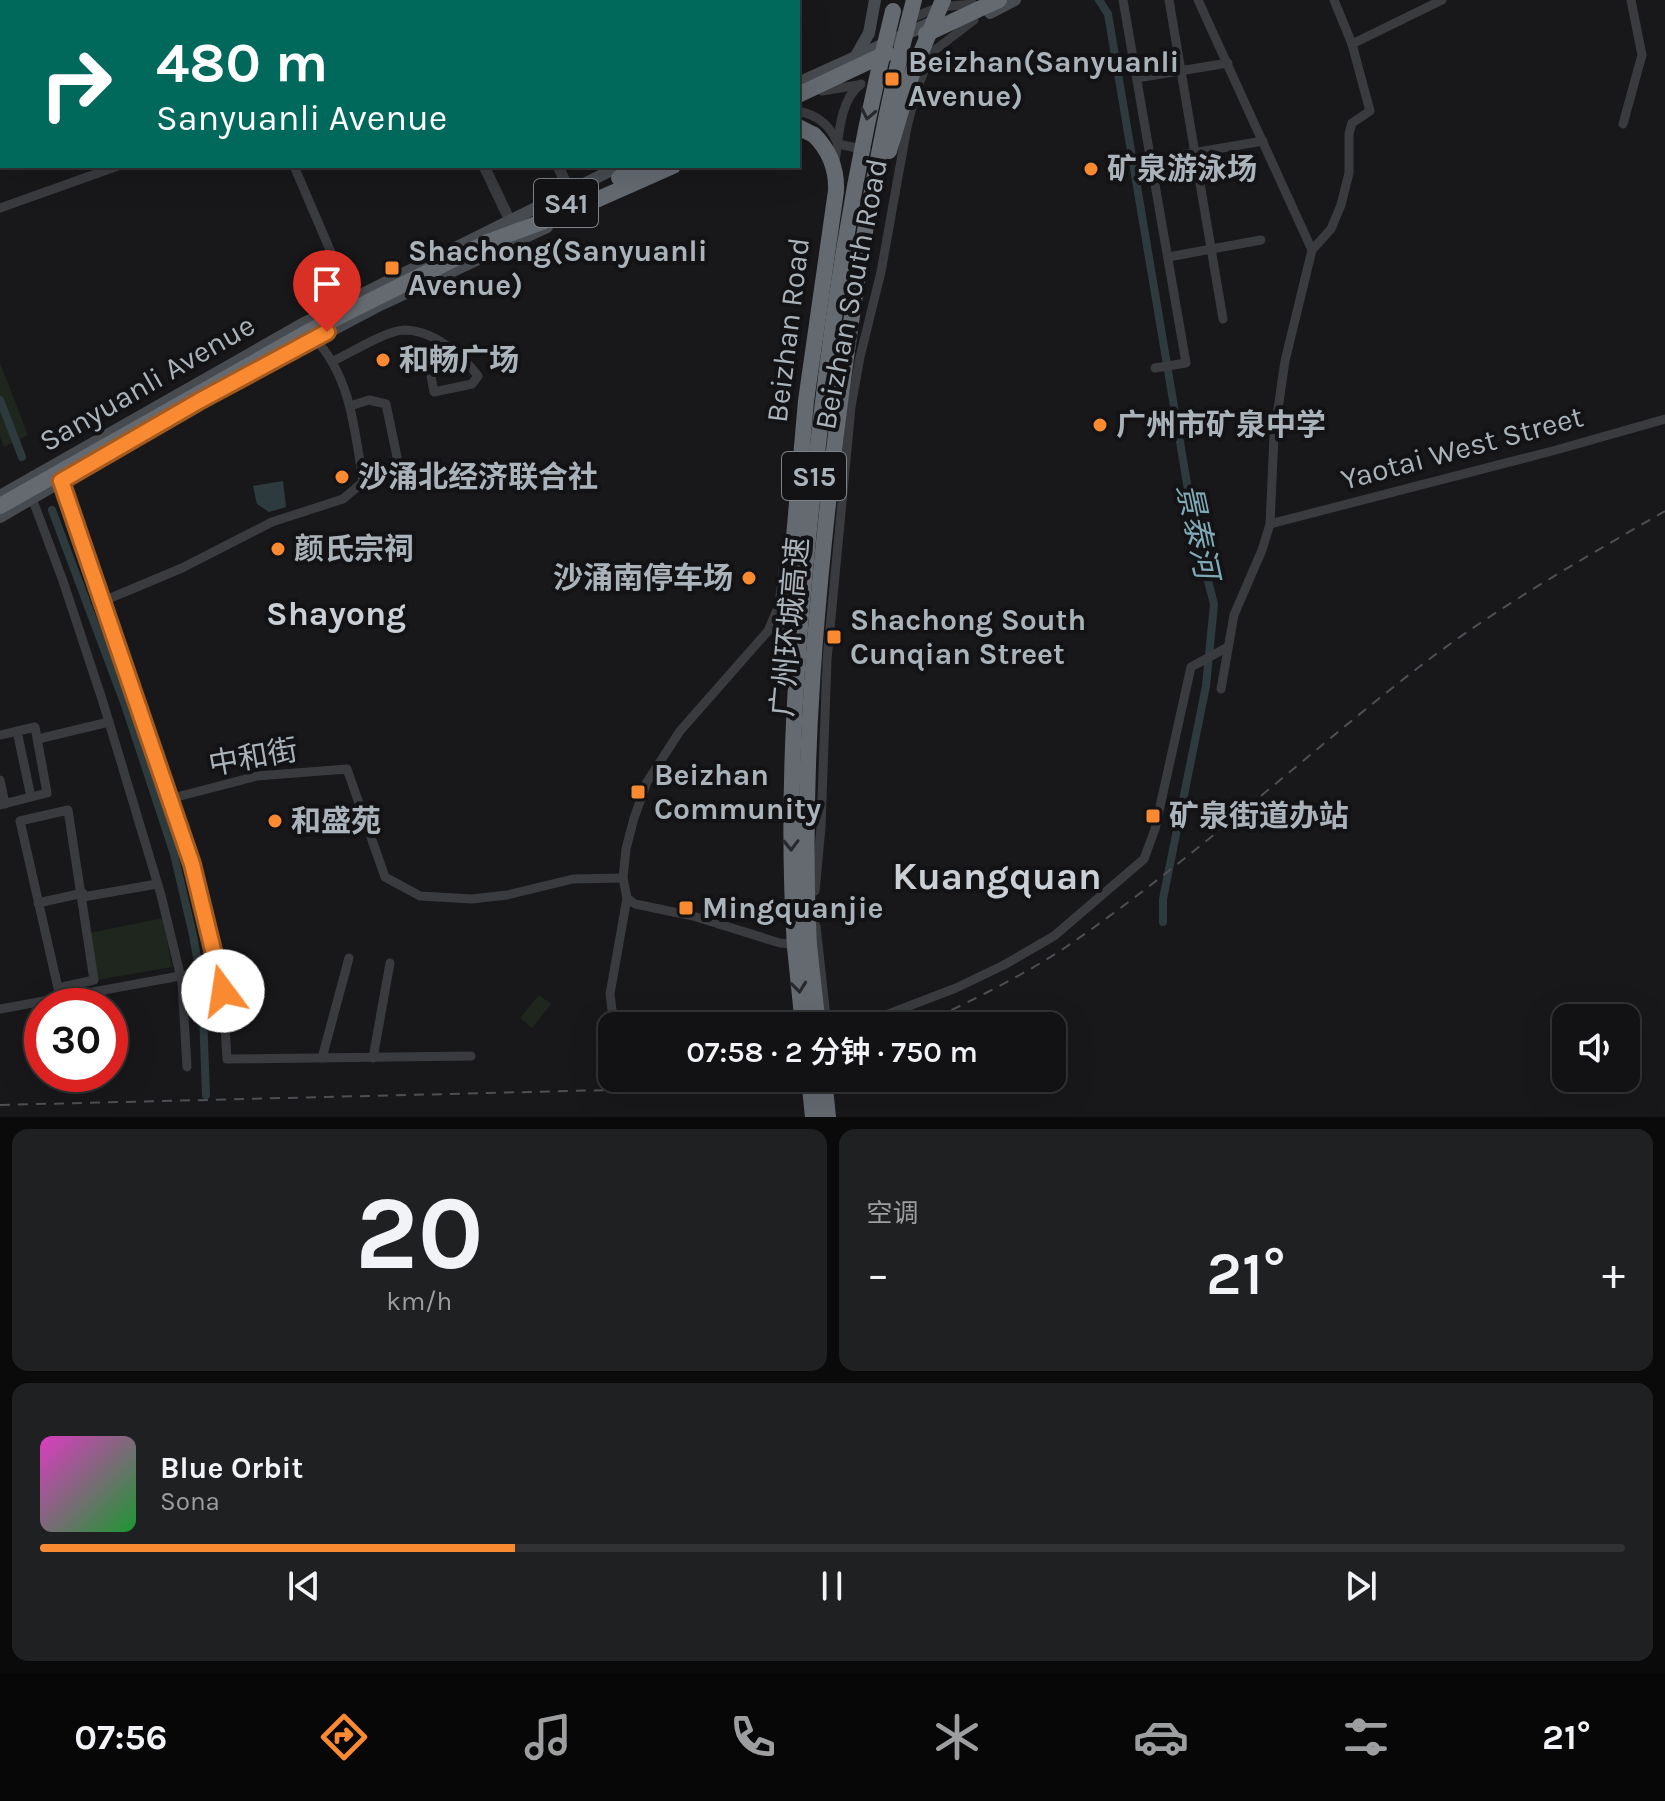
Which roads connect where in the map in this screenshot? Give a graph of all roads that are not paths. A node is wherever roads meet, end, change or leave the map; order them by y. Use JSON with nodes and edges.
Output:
{"nodes":[{"id":1,"x":875,"y":0,"type":"edge"},
{"id":2,"x":914,"y":0,"type":"edge"},
{"id":3,"x":923,"y":0,"type":"edge"},
{"id":4,"x":943,"y":0,"type":"edge"},
{"id":5,"x":999,"y":0,"type":"edge"},
{"id":6,"x":1015,"y":0,"type":"edge"},
{"id":7,"x":1123,"y":0,"type":"edge"},
{"id":8,"x":1169,"y":0,"type":"edge"},
{"id":9,"x":1198,"y":0,"type":"edge"},
{"id":10,"x":1334,"y":0,"type":"edge"},
{"id":11,"x":1442,"y":0,"type":"edge"},
{"id":12,"x":1631,"y":0,"type":"edge"},
{"id":13,"x":977,"y":2,"type":"edge"},
{"id":14,"x":894,"y":4,"type":"edge"},
{"id":15,"x":974,"y":20,"type":"junction"},
{"id":16,"x":1352,"y":44,"type":"junction"},
{"id":17,"x":931,"y":53,"type":"junction"},
{"id":18,"x":856,"y":56,"type":"junction"},
{"id":19,"x":1228,"y":63,"type":"junction"},
{"id":20,"x":1182,"y":71,"type":"junction"},
{"id":21,"x":1137,"y":78,"type":"junction"},
{"id":22,"x":800,"y":83,"type":"edge"},
{"id":23,"x":800,"y":83,"type":"edge"},
{"id":24,"x":861,"y":84,"type":"junction"},
{"id":25,"x":822,"y":91,"type":"junction"},
{"id":26,"x":800,"y":94,"type":"edge"},
{"id":27,"x":800,"y":101,"type":"edge"},
{"id":28,"x":800,"y":112,"type":"edge"},
{"id":29,"x":1623,"y":124,"type":"dead end"},
{"id":30,"x":800,"y":128,"type":"edge"},
{"id":31,"x":1263,"y":141,"type":"junction"},
{"id":32,"x":838,"y":144,"type":"junction"},
{"id":33,"x":1197,"y":152,"type":"junction"},
{"id":34,"x":901,"y":157,"type":"junction"},
{"id":35,"x":1151,"y":160,"type":"junction"},
{"id":36,"x":112,"y":168,"type":"edge"},
{"id":37,"x":295,"y":168,"type":"edge"},
{"id":38,"x":486,"y":168,"type":"edge"},
{"id":39,"x":559,"y":168,"type":"edge"},
{"id":40,"x":616,"y":168,"type":"edge"},
{"id":41,"x":641,"y":168,"type":"edge"},
{"id":42,"x":666,"y":168,"type":"edge"},
{"id":43,"x":666,"y":168,"type":"edge"},
{"id":44,"x":569,"y":190,"type":"junction"},
{"id":45,"x":0,"y":208,"type":"edge"},
{"id":46,"x":509,"y":220,"type":"junction"},
{"id":47,"x":520,"y":240,"type":"junction"},
{"id":48,"x":1261,"y":240,"type":"dead end"},
{"id":49,"x":489,"y":242,"type":"junction"},
{"id":50,"x":1212,"y":249,"type":"junction"},
{"id":51,"x":1312,"y":250,"type":"junction"},
{"id":52,"x":1168,"y":257,"type":"junction"},
{"id":53,"x":856,"y":285,"type":"junction"},
{"id":54,"x":351,"y":299,"type":"junction"},
{"id":55,"x":1223,"y":319,"type":"dead end"},
{"id":56,"x":315,"y":339,"type":"junction"},
{"id":57,"x":426,"y":359,"type":"tunnel mouth"},
{"id":58,"x":333,"y":361,"type":"junction"},
{"id":59,"x":411,"y":368,"type":"dead end"},
{"id":60,"x":1155,"y":368,"type":"dead end"},
{"id":61,"x":431,"y":376,"type":"dead end"},
{"id":62,"x":350,"y":406,"type":"junction"},
{"id":63,"x":1665,"y":419,"type":"edge"},
{"id":64,"x":398,"y":462,"type":"dead end"},
{"id":65,"x":61,"y":481,"type":"junction"},
{"id":66,"x":0,"y":496,"type":"edge"},
{"id":67,"x":32,"y":498,"type":"junction"},
{"id":68,"x":0,"y":506,"type":"edge"},
{"id":69,"x":0,"y":517,"type":"edge"},
{"id":70,"x":1270,"y":524,"type":"junction"},
{"id":71,"x":101,"y":602,"type":"junction"},
{"id":72,"x":1226,"y":648,"type":"junction"},
{"id":73,"x":1221,"y":689,"type":"dead end"},
{"id":74,"x":109,"y":722,"type":"junction"},
{"id":75,"x":17,"y":731,"type":"junction"},
{"id":76,"x":0,"y":735,"type":"edge"},
{"id":77,"x":38,"y":739,"type":"junction"},
{"id":78,"x":0,"y":780,"type":"edge"},
{"id":79,"x":31,"y":797,"type":"junction"},
{"id":80,"x":169,"y":799,"type":"junction"},
{"id":81,"x":2,"y":804,"type":"edge"},
{"id":82,"x":790,"y":804,"type":"junction"},
{"id":83,"x":623,"y":878,"type":"junction"},
{"id":84,"x":157,"y":884,"type":"junction"},
{"id":85,"x":83,"y":895,"type":"junction"},
{"id":86,"x":627,"y":898,"type":"junction"},
{"id":87,"x":38,"y":903,"type":"junction"},
{"id":88,"x":818,"y":946,"type":"junction"},
{"id":89,"x":349,"y":958,"type":"dead end"},
{"id":90,"x":390,"y":963,"type":"dead end"},
{"id":91,"x":218,"y":969,"type":"junction"},
{"id":92,"x":181,"y":975,"type":"junction"},
{"id":93,"x":0,"y":1009,"type":"edge"},
{"id":94,"x":612,"y":1012,"type":"edge"},
{"id":95,"x":802,"y":1012,"type":"edge"},
{"id":96,"x":817,"y":1012,"type":"edge"},
{"id":97,"x":825,"y":1012,"type":"edge"},
{"id":98,"x":893,"y":1012,"type":"edge"},
{"id":99,"x":471,"y":1056,"type":"dead end"},
{"id":100,"x":322,"y":1058,"type":"junction"},
{"id":101,"x":373,"y":1058,"type":"junction"},
{"id":102,"x":187,"y":1067,"type":"dead end"},
{"id":103,"x":810,"y":1092,"type":"edge"},
{"id":104,"x":825,"y":1092,"type":"edge"},
{"id":105,"x":813,"y":1117,"type":"edge"},
{"id":106,"x":828,"y":1117,"type":"edge"}],
"edges":[{"from":1,"to":18,"type":"main road"},
{"from":2,"to":53,"type":"highway","name":"广州环城高速","number":"S15","bridge":true},
{"from":3,"to":23,"type":"highway","bridge":true},
{"from":4,"to":53,"type":"highway","bridge":true},
{"from":5,"to":26,"type":"highway","bridge":true},
{"from":6,"to":15,"type":"main road"},
{"from":7,"to":21,"type":"street"},
{"from":8,"to":20,"type":"street"},
{"from":9,"to":19,"type":"street"},
{"from":10,"to":16,"type":"street"},
{"from":11,"to":16,"type":"street"},
{"from":12,"to":29,"type":"street"},
{"from":13,"to":18,"type":"main road"},
{"from":14,"to":82,"type":"highway","name":"广州环城高速","number":"S15","one_way":true,"bridge":true},
{"from":15,"to":17,"type":"street"},
{"from":15,"to":25,"type":"main road"},
{"from":16,"to":51,"type":"street"},
{"from":17,"to":24,"type":"street"},
{"from":17,"to":34,"type":"street","name":"Beizhan South Road"},
{"from":18,"to":22,"type":"main road"},
{"from":19,"to":20,"type":"street"},
{"from":19,"to":31,"type":"street"},
{"from":20,"to":21,"type":"street"},
{"from":20,"to":33,"type":"street"},
{"from":21,"to":35,"type":"street"},
{"from":24,"to":25,"type":"street"},
{"from":24,"to":32,"type":"street","name":"Beizhan Road"},
{"from":25,"to":27,"type":"main road"},
{"from":28,"to":32,"type":"street"},
{"from":30,"to":82,"type":"highway","bridge":true},
{"from":31,"to":33,"type":"street"},
{"from":31,"to":51,"type":"street"},
{"from":32,"to":34,"type":"street"},
{"from":32,"to":83,"type":"street","name":"Beizhan Road"},
{"from":33,"to":35,"type":"street"},
{"from":33,"to":50,"type":"street"},
{"from":34,"to":88,"type":"street","name":"Beizhan South Road"},
{"from":35,"to":52,"type":"street"},
{"from":36,"to":45,"type":"street"},
{"from":37,"to":54,"type":"street"},
{"from":38,"to":46,"type":"street"},
{"from":39,"to":44,"type":"street"},
{"from":40,"to":44,"type":"main road","name":"Sanyuanli Avenue"},
{"from":41,"to":49,"type":"highway","number":"S41","bridge":true},
{"from":42,"to":49,"type":"highway","bridge":true},
{"from":43,"to":47,"type":"main road","name":"Sanyuanli Avenue"},
{"from":44,"to":46,"type":"main road","name":"Sanyuanli Avenue"},
{"from":46,"to":47,"type":"street"},
{"from":46,"to":49,"type":"main road","name":"Sanyuanli Avenue"},
{"from":47,"to":49,"type":"main road","name":"Sanyuanli Avenue"},
{"from":48,"to":50,"type":"street"},
{"from":49,"to":54,"type":"main road","name":"Sanyuanli Avenue"},
{"from":49,"to":56,"type":"main road","name":"Sanyuanli Avenue"},
{"from":49,"to":68,"type":"highway","number":"S41"},
{"from":50,"to":52,"type":"street"},
{"from":50,"to":55,"type":"street"},
{"from":51,"to":70,"type":"street"},
{"from":52,"to":60,"type":"street"},
{"from":53,"to":96,"type":"highway","name":"广州环城高速","number":"S15","bridge":true},
{"from":54,"to":66,"type":"main road","name":"Sanyuanli Avenue"},
{"from":56,"to":58,"type":"street"},
{"from":56,"to":65,"type":"main road","name":"Sanyuanli Avenue"},
{"from":57,"to":59,"type":"street"},
{"from":58,"to":61,"type":"street"},
{"from":58,"to":62,"type":"street"},
{"from":62,"to":64,"type":"street"},
{"from":62,"to":71,"type":"street"},
{"from":63,"to":70,"type":"street","name":"Yaotai West Street"},
{"from":65,"to":67,"type":"main road","name":"Sanyuanli Avenue"},
{"from":65,"to":71,"type":"street"},
{"from":67,"to":69,"type":"main road","name":"Sanyuanli Avenue"},
{"from":67,"to":74,"type":"street"},
{"from":70,"to":72,"type":"street"},
{"from":71,"to":80,"type":"street"},
{"from":72,"to":73,"type":"street"},
{"from":72,"to":98,"type":"street"},
{"from":74,"to":77,"type":"street"},
{"from":74,"to":84,"type":"street"},
{"from":75,"to":76,"type":"street"},
{"from":75,"to":77,"type":"street"},
{"from":75,"to":79,"type":"street"},
{"from":77,"to":79,"type":"street"},
{"from":78,"to":81,"type":"street"},
{"from":79,"to":81,"type":"street"},
{"from":80,"to":83,"type":"street","name":"中和街"},
{"from":80,"to":91,"type":"street"},
{"from":82,"to":95,"type":"highway","name":"广州环城高速","number":"S15","one_way":true,"bridge":true},
{"from":83,"to":86,"type":"street","name":"Beizhan Road"},
{"from":84,"to":85,"type":"street"},
{"from":84,"to":92,"type":"street"},
{"from":85,"to":87,"type":"street"},
{"from":85,"to":87,"type":"street"},
{"from":85,"to":87,"type":"street"},
{"from":86,"to":88,"type":"street"},
{"from":86,"to":94,"type":"street"},
{"from":88,"to":97,"type":"street","name":"Beizhan South Road"},
{"from":89,"to":100,"type":"street"},
{"from":90,"to":101,"type":"street"},
{"from":91,"to":92,"type":"street"},
{"from":91,"to":100,"type":"street"},
{"from":92,"to":93,"type":"street"},
{"from":92,"to":102,"type":"street"},
{"from":99,"to":101,"type":"street"},
{"from":100,"to":101,"type":"street"},
{"from":103,"to":105,"type":"highway"},
{"from":104,"to":106,"type":"highway"}]}
